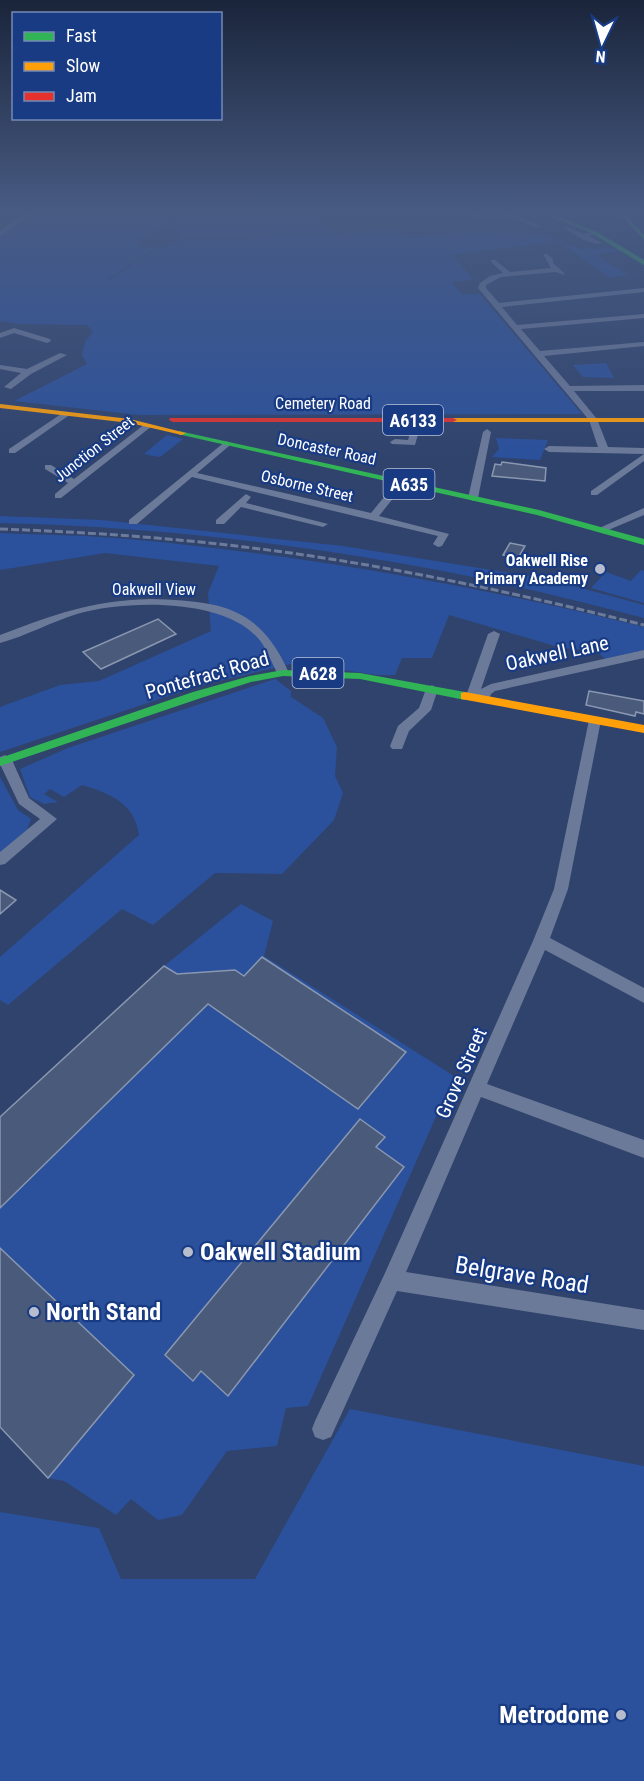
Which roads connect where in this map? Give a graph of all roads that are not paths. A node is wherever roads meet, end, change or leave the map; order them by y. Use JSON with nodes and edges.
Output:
{"nodes":[{"id":1,"x":484,"y":293,"type":"edge"},
{"id":2,"x":615,"y":293,"type":"edge"},
{"id":3,"x":496,"y":306,"type":"junction"},
{"id":4,"x":644,"y":316,"type":"edge"},
{"id":5,"x":514,"y":327,"type":"junction"},
{"id":6,"x":0,"y":336,"type":"edge"},
{"id":7,"x":47,"y":341,"type":"dead end"},
{"id":8,"x":644,"y":344,"type":"edge"},
{"id":9,"x":537,"y":354,"type":"junction"},
{"id":10,"x":63,"y":355,"type":"dead end"},
{"id":11,"x":0,"y":367,"type":"edge"},
{"id":12,"x":28,"y":372,"type":"junction"},
{"id":13,"x":8,"y":387,"type":"dead end"},
{"id":14,"x":644,"y":388,"type":"edge"},
{"id":15,"x":566,"y":389,"type":"junction"},
{"id":16,"x":0,"y":406,"type":"edge"},
{"id":17,"x":67,"y":414,"type":"junction"},
{"id":18,"x":593,"y":419,"type":"junction"},
{"id":19,"x":418,"y":420,"type":"junction"},
{"id":20,"x":644,"y":420,"type":"edge"},
{"id":21,"x":130,"y":422,"type":"junction"},
{"id":22,"x":148,"y":426,"type":"junction"},
{"id":23,"x":170,"y":426,"type":"junction"},
{"id":24,"x":487,"y":432,"type":"dead end"},
{"id":25,"x":394,"y":442,"type":"dead end"},
{"id":26,"x":226,"y":444,"type":"junction"},
{"id":27,"x":549,"y":449,"type":"dead end"},
{"id":28,"x":603,"y":450,"type":"junction"},
{"id":29,"x":12,"y":451,"type":"dead end"},
{"id":30,"x":644,"y":451,"type":"edge"},
{"id":31,"x":644,"y":457,"type":"edge"},
{"id":32,"x":48,"y":467,"type":"dead end"},
{"id":33,"x":190,"y":474,"type":"junction"},
{"id":34,"x":401,"y":482,"type":"junction"},
{"id":35,"x":75,"y":483,"type":"junction"},
{"id":36,"x":254,"y":489,"type":"junction"},
{"id":37,"x":594,"y":493,"type":"dead end"},
{"id":38,"x":58,"y":496,"type":"dead end"},
{"id":39,"x":473,"y":498,"type":"junction"},
{"id":40,"x":239,"y":504,"type":"junction"},
{"id":41,"x":337,"y":509,"type":"junction"},
{"id":42,"x":644,"y":511,"type":"edge"},
{"id":43,"x":373,"y":517,"type":"junction"},
{"id":44,"x":134,"y":522,"type":"dead end"},
{"id":45,"x":220,"y":522,"type":"dead end"},
{"id":46,"x":602,"y":529,"type":"junction"},
{"id":47,"x":644,"y":542,"type":"edge"},
{"id":48,"x":438,"y":543,"type":"dead end"},
{"id":49,"x":494,"y":634,"type":"dead end"},
{"id":50,"x":0,"y":639,"type":"edge"},
{"id":51,"x":644,"y":654,"type":"edge"},
{"id":52,"x":283,"y":673,"type":"junction"},
{"id":53,"x":432,"y":689,"type":"junction"},
{"id":54,"x":478,"y":697,"type":"junction"},
{"id":55,"x":595,"y":720,"type":"junction"},
{"id":56,"x":644,"y":729,"type":"edge"},
{"id":57,"x":397,"y":746,"type":"dead end"},
{"id":58,"x":3,"y":761,"type":"edge"},
{"id":59,"x":0,"y":860,"type":"edge"},
{"id":60,"x":541,"y":941,"type":"junction"},
{"id":61,"x":644,"y":996,"type":"edge"},
{"id":62,"x":477,"y":1088,"type":"junction"},
{"id":63,"x":644,"y":1149,"type":"edge"},
{"id":64,"x":392,"y":1280,"type":"junction"},
{"id":65,"x":644,"y":1320,"type":"edge"},
{"id":66,"x":323,"y":1429,"type":"dead end"}],
"edges":[{"from":1,"to":3,"type":"street"},
{"from":2,"to":3,"type":"street"},
{"from":3,"to":5,"type":"street"},
{"from":4,"to":5,"type":"street"},
{"from":5,"to":9,"type":"street"},
{"from":6,"to":7,"type":"street"},
{"from":8,"to":9,"type":"street"},
{"from":9,"to":15,"type":"street"},
{"from":10,"to":12,"type":"street"},
{"from":11,"to":12,"type":"street"},
{"from":12,"to":13,"type":"street"},
{"from":14,"to":15,"type":"street"},
{"from":15,"to":18,"type":"street"},
{"from":16,"to":17,"type":"main road"},
{"from":17,"to":21,"type":"main road"},
{"from":17,"to":29,"type":"street"},
{"from":18,"to":19,"type":"main road","name":"Cemetery Road","number":"A6133"},
{"from":18,"to":20,"type":"main road","name":"Cemetery Road","number":"A6133"},
{"from":18,"to":28,"type":"street"},
{"from":19,"to":23,"type":"main road","name":"Cemetery Road","number":"A6133"},
{"from":19,"to":25,"type":"street"},
{"from":21,"to":22,"type":"main road"},
{"from":21,"to":23,"type":"main road","number":"A6133"},
{"from":22,"to":23,"type":"main road","name":"Cemetery Road","number":"A6133"},
{"from":22,"to":35,"type":"street","name":"Junction Street"},
{"from":23,"to":26,"type":"main road","name":"Doncaster Road","number":"A635"},
{"from":24,"to":39,"type":"street"},
{"from":26,"to":33,"type":"street"},
{"from":26,"to":34,"type":"main road","name":"Doncaster Road","number":"A635"},
{"from":27,"to":28,"type":"street"},
{"from":28,"to":30,"type":"street"},
{"from":31,"to":37,"type":"street"},
{"from":32,"to":35,"type":"street"},
{"from":33,"to":36,"type":"street","name":"Osborne Street"},
{"from":33,"to":44,"type":"street"},
{"from":34,"to":39,"type":"main road","name":"Doncaster Road","number":"A635"},
{"from":34,"to":43,"type":"street","name":"Osborne Street"},
{"from":35,"to":38,"type":"street","name":"Junction Street"},
{"from":36,"to":40,"type":"street"},
{"from":36,"to":41,"type":"street","name":"Osborne Street"},
{"from":39,"to":46,"type":"main road","name":"Doncaster Road","number":"A635"},
{"from":40,"to":41,"type":"street"},
{"from":40,"to":45,"type":"street"},
{"from":41,"to":43,"type":"street","name":"Osborne Street"},
{"from":42,"to":46,"type":"street"},
{"from":43,"to":48,"type":"street"},
{"from":46,"to":47,"type":"main road","name":"Doncaster Road","number":"A635"},
{"from":49,"to":54,"type":"street"},
{"from":50,"to":52,"type":"street","name":"Oakwell View"},
{"from":51,"to":54,"type":"street","name":"Oakwell Lane"},
{"from":52,"to":53,"type":"main road","name":"Pontefract Road","number":"A628"},
{"from":52,"to":58,"type":"main road","name":"Pontefract Road","number":"A628"},
{"from":53,"to":54,"type":"main road","name":"Pontefract Road","number":"A628"},
{"from":53,"to":57,"type":"street"},
{"from":54,"to":55,"type":"main road","name":"Pontefract Road","number":"A628"},
{"from":55,"to":56,"type":"main road","name":"Pontefract Road","number":"A628"},
{"from":55,"to":60,"type":"street","name":"Grove Street"},
{"from":58,"to":59,"type":"street"},
{"from":60,"to":61,"type":"street"},
{"from":60,"to":62,"type":"street","name":"Grove Street"},
{"from":62,"to":63,"type":"street"},
{"from":62,"to":64,"type":"street","name":"Grove Street"},
{"from":64,"to":65,"type":"street","name":"Belgrave Road"},
{"from":64,"to":66,"type":"street","name":"Grove Street"}]}
